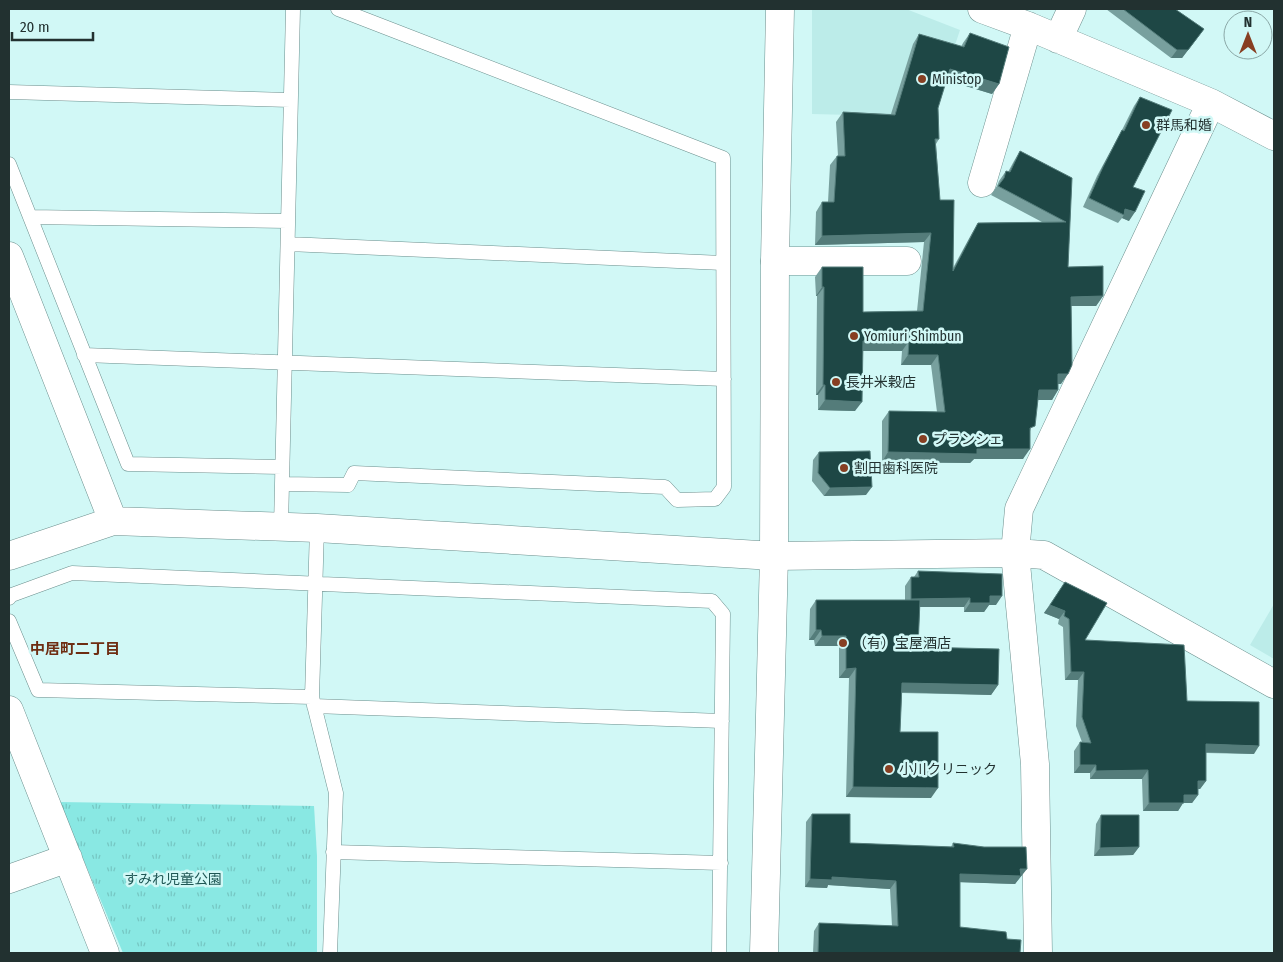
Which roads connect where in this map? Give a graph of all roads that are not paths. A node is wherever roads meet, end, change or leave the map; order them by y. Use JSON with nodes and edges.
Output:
{"nodes":[{"id":1,"x":293,"y":9,"type":"edge"},
{"id":2,"x":338,"y":9,"type":"edge"},
{"id":3,"x":780,"y":9,"type":"edge"},
{"id":4,"x":982,"y":9,"type":"edge"},
{"id":5,"x":1072,"y":9,"type":"edge"},
{"id":6,"x":1028,"y":26,"type":"junction"},
{"id":7,"x":1058,"y":39,"type":"junction"},
{"id":8,"x":9,"y":92,"type":"edge"},
{"id":9,"x":290,"y":100,"type":"junction"},
{"id":10,"x":1211,"y":103,"type":"junction"},
{"id":11,"x":1274,"y":136,"type":"edge"},
{"id":12,"x":9,"y":164,"type":"edge"},
{"id":13,"x":982,"y":183,"type":"dead end"},
{"id":14,"x":30,"y":217,"type":"junction"},
{"id":15,"x":287,"y":221,"type":"junction"},
{"id":16,"x":288,"y":244,"type":"junction"},
{"id":17,"x":9,"y":256,"type":"edge"},
{"id":18,"x":775,"y":260,"type":"junction"},
{"id":19,"x":908,"y":262,"type":"dead end"},
{"id":20,"x":723,"y":263,"type":"junction"},
{"id":21,"x":84,"y":355,"type":"junction"},
{"id":22,"x":285,"y":361,"type":"junction"},
{"id":23,"x":724,"y":379,"type":"junction"},
{"id":24,"x":282,"y":467,"type":"junction"},
{"id":25,"x":282,"y":484,"type":"junction"},
{"id":26,"x":113,"y":521,"type":"junction"},
{"id":27,"x":281,"y":527,"type":"junction"},
{"id":28,"x":316,"y":528,"type":"junction"},
{"id":29,"x":1016,"y":552,"type":"junction"},
{"id":30,"x":9,"y":556,"type":"edge"},
{"id":31,"x":774,"y":556,"type":"junction"},
{"id":32,"x":314,"y":584,"type":"junction"},
{"id":33,"x":9,"y":598,"type":"edge"},
{"id":34,"x":9,"y":621,"type":"edge"},
{"id":35,"x":1274,"y":684,"type":"edge"},
{"id":36,"x":313,"y":702,"type":"junction"},
{"id":37,"x":10,"y":716,"type":"edge"},
{"id":38,"x":722,"y":722,"type":"junction"},
{"id":39,"x":333,"y":852,"type":"junction"},
{"id":40,"x":68,"y":858,"type":"junction"},
{"id":41,"x":721,"y":863,"type":"junction"},
{"id":42,"x":9,"y":879,"type":"edge"},
{"id":43,"x":105,"y":953,"type":"edge"},
{"id":44,"x":330,"y":953,"type":"edge"},
{"id":45,"x":719,"y":953,"type":"edge"},
{"id":46,"x":764,"y":953,"type":"edge"},
{"id":47,"x":1038,"y":953,"type":"edge"}],
"edges":[{"from":1,"to":9,"type":"lane"},
{"from":2,"to":20,"type":"lane"},
{"from":3,"to":18,"type":"street"},
{"from":4,"to":6,"type":"street"},
{"from":5,"to":7,"type":"street"},
{"from":6,"to":7,"type":"street"},
{"from":6,"to":13,"type":"street"},
{"from":7,"to":10,"type":"street"},
{"from":8,"to":9,"type":"lane"},
{"from":9,"to":15,"type":"lane"},
{"from":10,"to":11,"type":"street"},
{"from":10,"to":29,"type":"street"},
{"from":12,"to":14,"type":"lane"},
{"from":14,"to":15,"type":"lane"},
{"from":14,"to":21,"type":"lane"},
{"from":15,"to":16,"type":"lane"},
{"from":16,"to":20,"type":"lane"},
{"from":16,"to":22,"type":"lane"},
{"from":17,"to":26,"type":"street"},
{"from":18,"to":19,"type":"street"},
{"from":18,"to":31,"type":"street"},
{"from":20,"to":23,"type":"lane"},
{"from":21,"to":22,"type":"lane"},
{"from":21,"to":24,"type":"lane"},
{"from":22,"to":23,"type":"lane"},
{"from":22,"to":24,"type":"lane"},
{"from":23,"to":25,"type":"lane"},
{"from":24,"to":25,"type":"lane"},
{"from":25,"to":27,"type":"lane"},
{"from":26,"to":27,"type":"street"},
{"from":26,"to":30,"type":"street"},
{"from":27,"to":28,"type":"street"},
{"from":28,"to":31,"type":"street"},
{"from":28,"to":32,"type":"lane"},
{"from":29,"to":31,"type":"street"},
{"from":29,"to":35,"type":"street"},
{"from":29,"to":47,"type":"street"},
{"from":31,"to":46,"type":"street"},
{"from":32,"to":33,"type":"lane"},
{"from":32,"to":36,"type":"lane"},
{"from":32,"to":38,"type":"lane"},
{"from":34,"to":36,"type":"lane"},
{"from":36,"to":38,"type":"lane"},
{"from":36,"to":39,"type":"lane"},
{"from":37,"to":40,"type":"street"},
{"from":38,"to":41,"type":"lane"},
{"from":39,"to":41,"type":"lane"},
{"from":39,"to":44,"type":"lane"},
{"from":40,"to":42,"type":"street"},
{"from":40,"to":43,"type":"street"},
{"from":41,"to":45,"type":"lane"}]}
